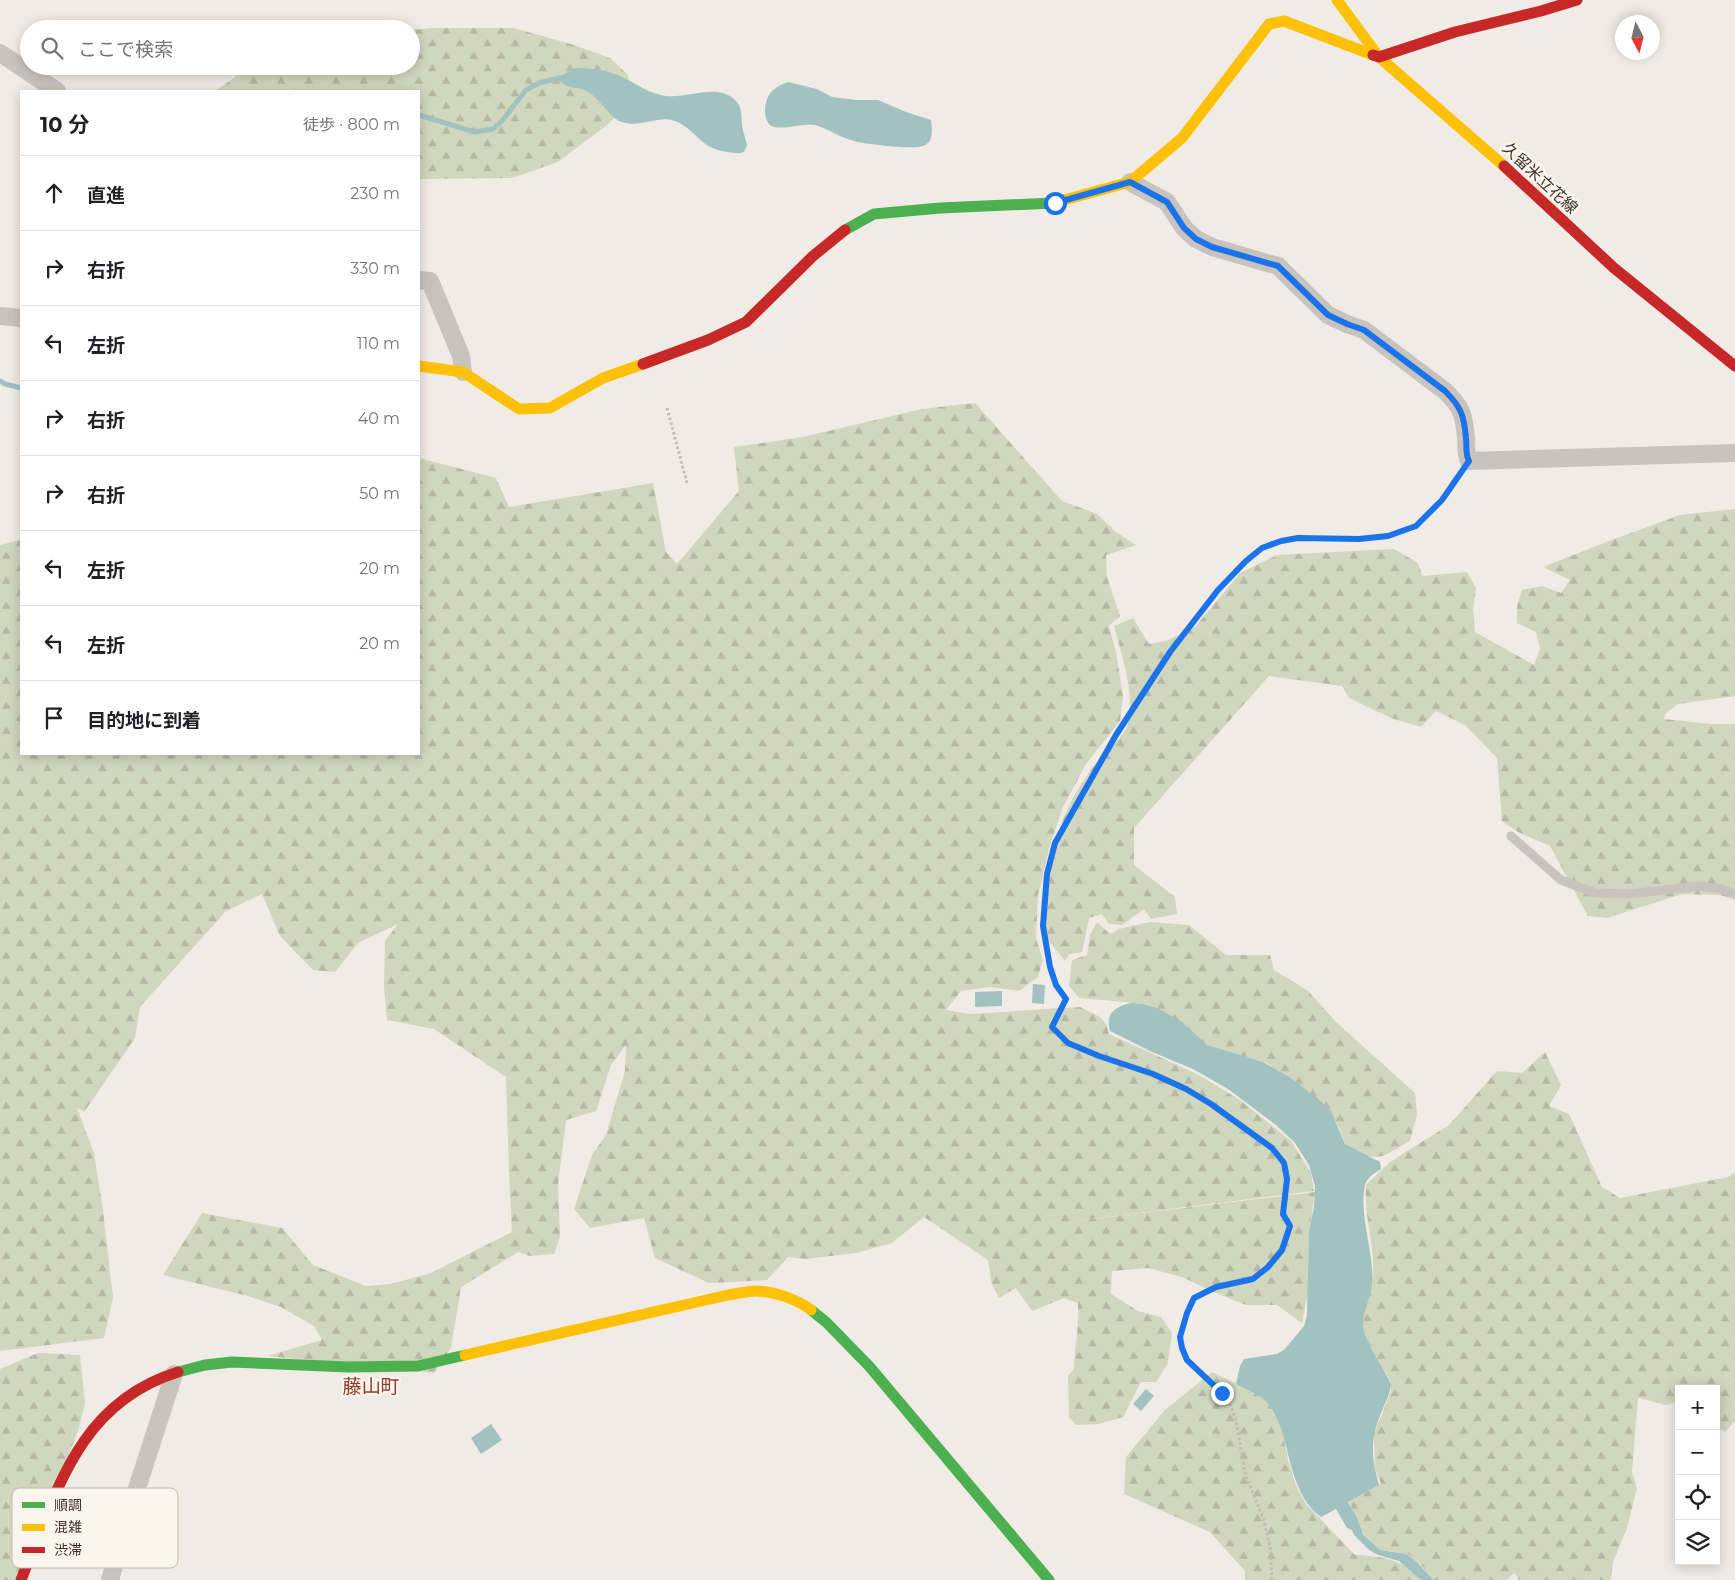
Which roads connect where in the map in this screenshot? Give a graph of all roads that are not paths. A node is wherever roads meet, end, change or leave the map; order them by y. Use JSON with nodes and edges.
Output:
{"nodes":[{"id":1,"x":1337,"y":0,"type":"edge"},
{"id":2,"x":1576,"y":0,"type":"edge"},
{"id":3,"x":0,"y":53,"type":"edge"},
{"id":4,"x":1379,"y":57,"type":"junction"},
{"id":5,"x":20,"y":66,"type":"edge"},
{"id":6,"x":33,"y":75,"type":"edge"},
{"id":7,"x":56,"y":90,"type":"edge"},
{"id":8,"x":1130,"y":182,"type":"junction"},
{"id":9,"x":420,"y":280,"type":"edge"},
{"id":10,"x":0,"y":316,"type":"edge"},
{"id":11,"x":20,"y":318,"type":"edge"},
{"id":12,"x":420,"y":366,"type":"edge"},
{"id":13,"x":1735,"y":366,"type":"edge"},
{"id":14,"x":464,"y":372,"type":"junction"},
{"id":15,"x":1735,"y":453,"type":"edge"},
{"id":16,"x":1511,"y":836,"type":"dead end"},
{"id":17,"x":1735,"y":894,"type":"edge"},
{"id":18,"x":174,"y":1374,"type":"junction"},
{"id":19,"x":59,"y":1488,"type":"edge"},
{"id":20,"x":137,"y":1488,"type":"edge"},
{"id":21,"x":27,"y":1568,"type":"edge"},
{"id":22,"x":22,"y":1580,"type":"edge"},
{"id":23,"x":1049,"y":1580,"type":"edge"}],
"edges":[{"from":1,"to":4,"type":"street","name":"久留米立花線"},
{"from":2,"to":4,"type":"street"},
{"from":3,"to":5,"type":"street"},
{"from":4,"to":8,"type":"street"},
{"from":4,"to":13,"type":"street","name":"久留米立花線"},
{"from":6,"to":7,"type":"street"},
{"from":8,"to":14,"type":"street"},
{"from":8,"to":15,"type":"street"},
{"from":9,"to":14,"type":"street"},
{"from":10,"to":11,"type":"street"},
{"from":12,"to":14,"type":"street"},
{"from":16,"to":17,"type":"lane"},
{"from":18,"to":19,"type":"street"},
{"from":18,"to":20,"type":"street"},
{"from":18,"to":23,"type":"street"},
{"from":21,"to":22,"type":"street"}]}
